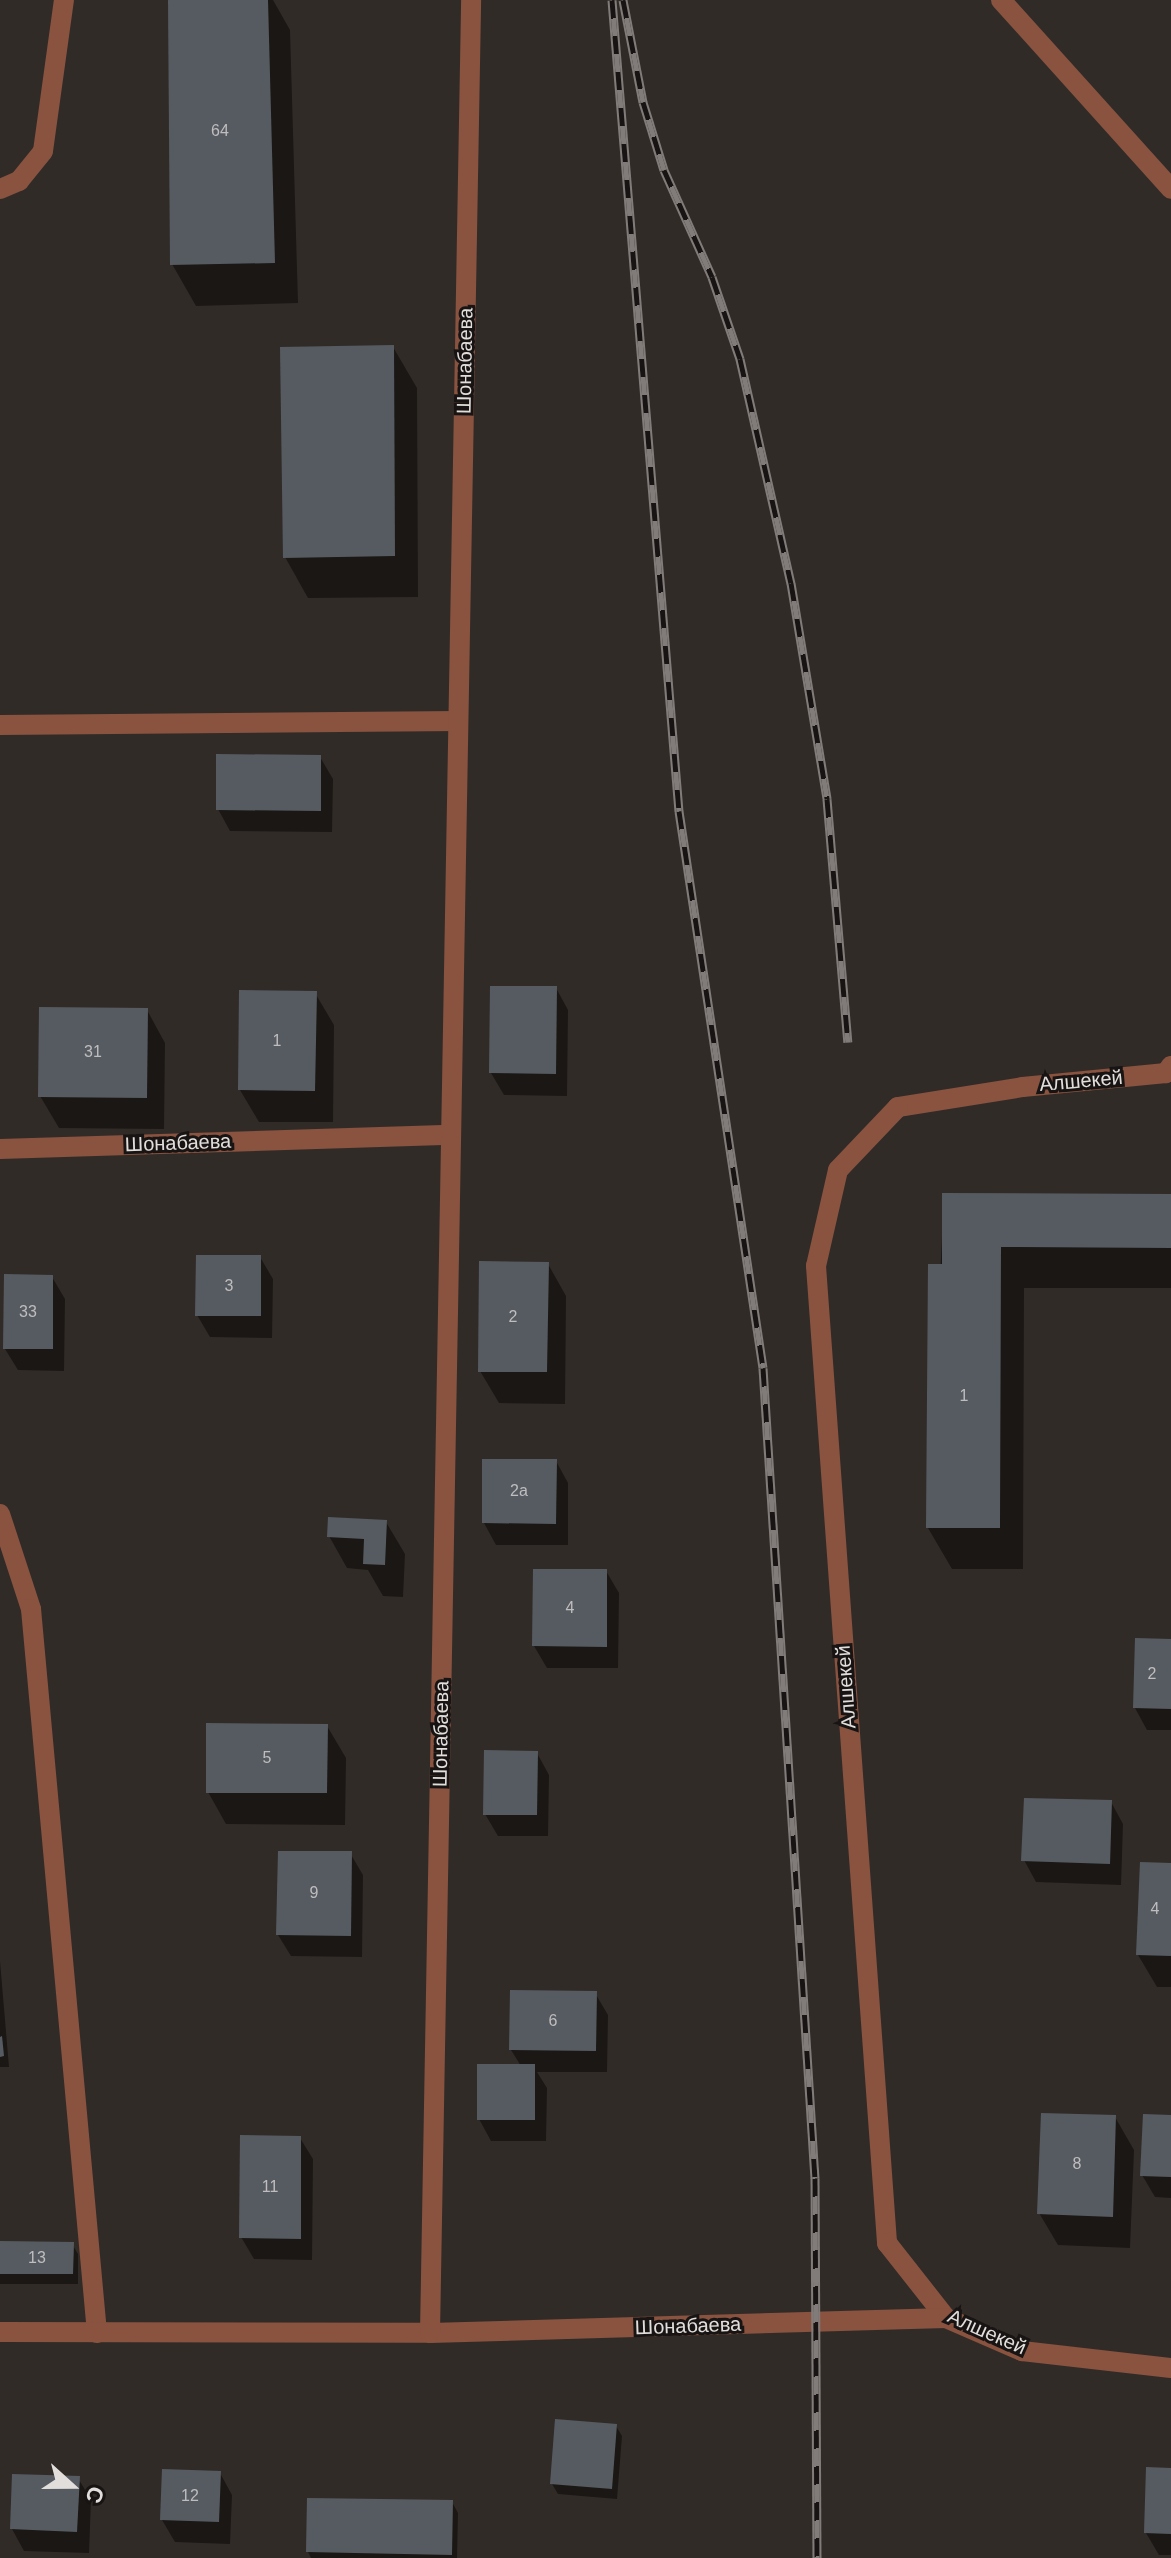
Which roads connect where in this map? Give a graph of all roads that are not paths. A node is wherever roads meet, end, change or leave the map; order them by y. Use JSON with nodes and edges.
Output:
{"nodes":[{"id":1,"x":64,"y":0,"type":"edge"},
{"id":2,"x":471,"y":0,"type":"edge"},
{"id":3,"x":1001,"y":0,"type":"edge"},
{"id":4,"x":1019,"y":8,"type":"edge"},
{"id":5,"x":0,"y":189,"type":"edge"},
{"id":6,"x":1171,"y":189,"type":"edge"},
{"id":7,"x":458,"y":721,"type":"junction"},
{"id":8,"x":0,"y":725,"type":"edge"},
{"id":9,"x":1171,"y":1066,"type":"edge"},
{"id":10,"x":451,"y":1135,"type":"junction"},
{"id":11,"x":0,"y":1149,"type":"edge"},
{"id":12,"x":0,"y":1514,"type":"edge"},
{"id":13,"x":946,"y":2318,"type":"junction"},
{"id":14,"x":0,"y":2332,"type":"edge"},
{"id":15,"x":97,"y":2333,"type":"junction"},
{"id":16,"x":430,"y":2333,"type":"junction"},
{"id":17,"x":1171,"y":2368,"type":"edge"}],
"edges":[{"from":1,"to":5,"type":"street"},
{"from":2,"to":7,"type":"street","name":"Шонабаева"},
{"from":3,"to":4,"type":"street"},
{"from":4,"to":6,"type":"street"},
{"from":7,"to":8,"type":"street"},
{"from":7,"to":10,"type":"street","name":"Шонабаева"},
{"from":9,"to":13,"type":"street","name":"Алшекей"},
{"from":10,"to":11,"type":"street","name":"Шонабаева"},
{"from":10,"to":16,"type":"street","name":"Шонабаева"},
{"from":12,"to":15,"type":"street"},
{"from":13,"to":16,"type":"street","name":"Шонабаева"},
{"from":13,"to":17,"type":"street","name":"Алшекей"},
{"from":14,"to":15,"type":"street","name":"Шонабаева"},
{"from":15,"to":16,"type":"street","name":"Шонабаева"}]}
